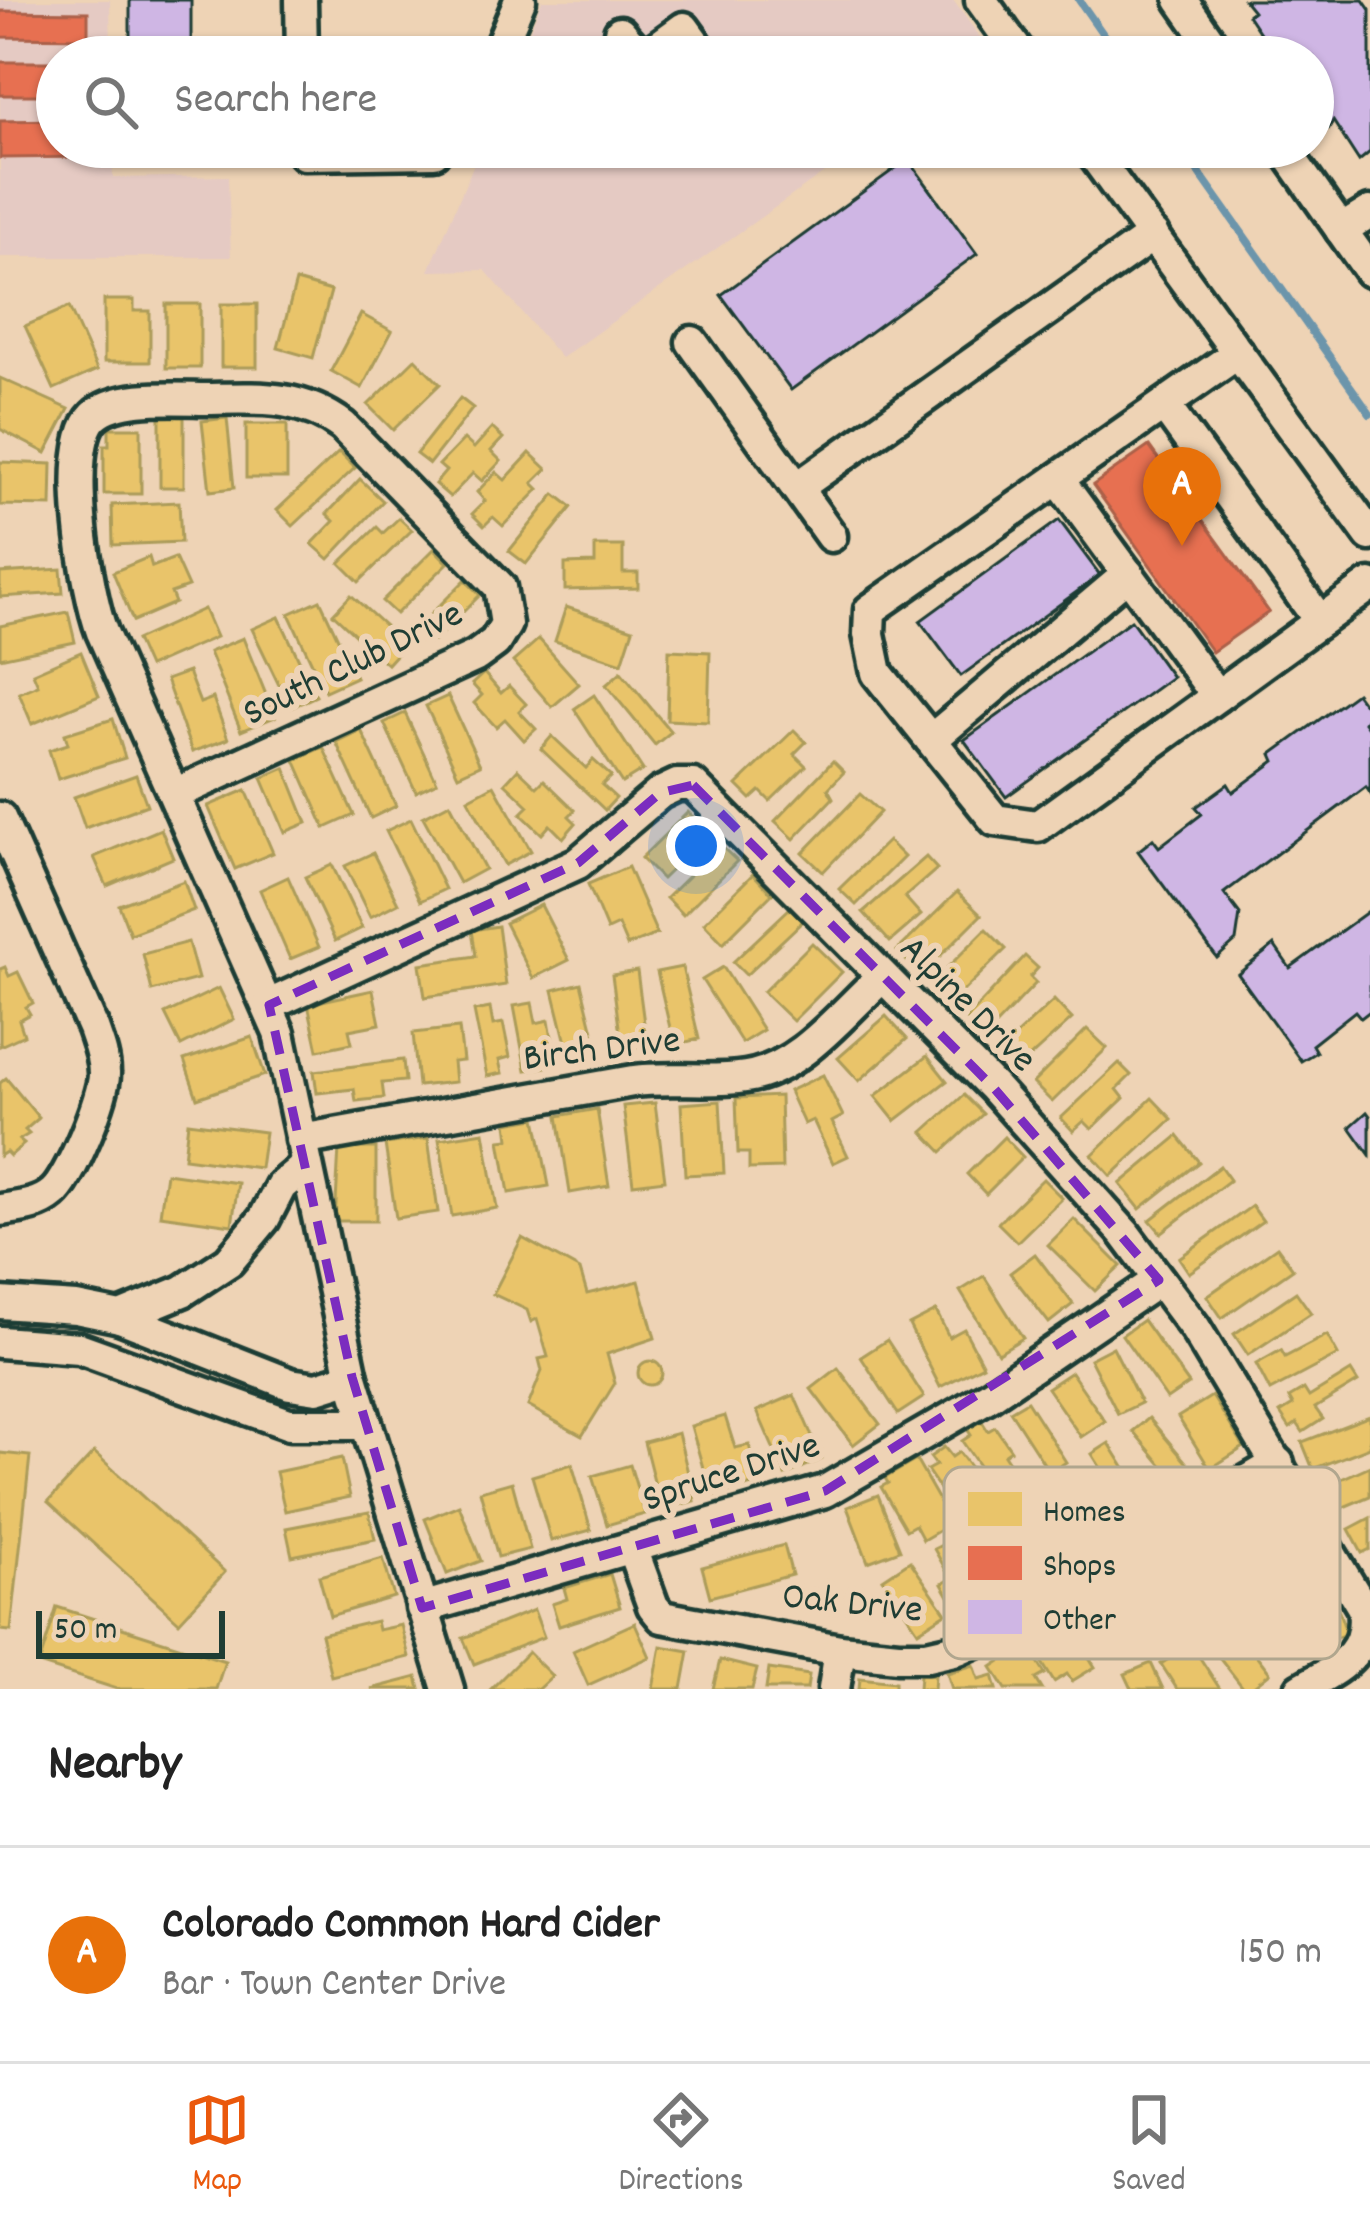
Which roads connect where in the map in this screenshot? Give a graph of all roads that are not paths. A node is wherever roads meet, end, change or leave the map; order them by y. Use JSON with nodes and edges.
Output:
{"nodes":[{"id":1,"x":301,"y":0,"type":"edge"},
{"id":2,"x":520,"y":0,"type":"edge"},
{"id":3,"x":981,"y":0,"type":"edge"},
{"id":4,"x":1182,"y":1,"type":"edge"},
{"id":5,"x":620,"y":32,"type":"dead end"},
{"id":6,"x":302,"y":36,"type":"edge"},
{"id":7,"x":505,"y":36,"type":"edge"},
{"id":8,"x":624,"y":36,"type":"edge"},
{"id":9,"x":1007,"y":36,"type":"edge"},
{"id":10,"x":1206,"y":36,"type":"edge"},
{"id":11,"x":1104,"y":168,"type":"edge"},
{"id":12,"x":1298,"y":168,"type":"edge"},
{"id":13,"x":1370,"y":212,"type":"edge"},
{"id":14,"x":1341,"y":230,"type":"junction"},
{"id":15,"x":1153,"y":235,"type":"junction"},
{"id":16,"x":1370,"y":271,"type":"edge"},
{"id":17,"x":692,"y":342,"type":"dead end"},
{"id":18,"x":1238,"y":353,"type":"junction"},
{"id":19,"x":1164,"y":405,"type":"junction"},
{"id":20,"x":1058,"y":478,"type":"junction"},
{"id":21,"x":797,"y":488,"type":"junction"},
{"id":22,"x":1370,"y":535,"type":"edge"},
{"id":23,"x":831,"y":536,"type":"dead end"},
{"id":24,"x":1128,"y":574,"type":"junction"},
{"id":25,"x":1370,"y":585,"type":"edge"},
{"id":26,"x":1320,"y":621,"type":"junction"},
{"id":27,"x":1216,"y":696,"type":"junction"},
{"id":28,"x":931,"y":740,"type":"junction"},
{"id":29,"x":175,"y":794,"type":"junction"},
{"id":30,"x":0,"y":818,"type":"edge"},
{"id":31,"x":881,"y":978,"type":"junction"},
{"id":32,"x":269,"y":1005,"type":"junction"},
{"id":33,"x":303,"y":1153,"type":"junction"},
{"id":34,"x":0,"y":1210,"type":"edge"},
{"id":35,"x":1159,"y":1280,"type":"junction"},
{"id":36,"x":0,"y":1304,"type":"edge"},
{"id":37,"x":120,"y":1317,"type":"junction"},
{"id":38,"x":0,"y":1342,"type":"edge"},
{"id":39,"x":352,"y":1378,"type":"junction"},
{"id":40,"x":365,"y":1424,"type":"junction"},
{"id":41,"x":1278,"y":1463,"type":"junction"},
{"id":42,"x":1271,"y":1467,"type":"edge"},
{"id":43,"x":1280,"y":1467,"type":"edge"},
{"id":44,"x":632,"y":1548,"type":"junction"},
{"id":45,"x":1340,"y":1569,"type":"edge"},
{"id":46,"x":422,"y":1608,"type":"junction"},
{"id":47,"x":840,"y":1650,"type":"junction"},
{"id":48,"x":944,"y":1650,"type":"edge"},
{"id":49,"x":448,"y":1689,"type":"edge"},
{"id":50,"x":834,"y":1689,"type":"edge"},
{"id":51,"x":1300,"y":1689,"type":"edge"}],
"edges":[{"from":1,"to":6,"type":"street"},
{"from":2,"to":7,"type":"street"},
{"from":3,"to":9,"type":"street"},
{"from":4,"to":10,"type":"street"},
{"from":5,"to":8,"type":"street"},
{"from":11,"to":15,"type":"street"},
{"from":12,"to":14,"type":"street"},
{"from":13,"to":14,"type":"street"},
{"from":14,"to":16,"type":"street"},
{"from":15,"to":18,"type":"street"},
{"from":15,"to":21,"type":"street"},
{"from":17,"to":21,"type":"street"},
{"from":18,"to":19,"type":"street"},
{"from":18,"to":22,"type":"street"},
{"from":19,"to":20,"type":"street"},
{"from":19,"to":26,"type":"street"},
{"from":20,"to":24,"type":"street"},
{"from":20,"to":28,"type":"street"},
{"from":21,"to":23,"type":"street"},
{"from":24,"to":27,"type":"street"},
{"from":24,"to":28,"type":"street"},
{"from":25,"to":26,"type":"street"},
{"from":26,"to":27,"type":"street"},
{"from":27,"to":28,"type":"street"},
{"from":29,"to":29,"type":"street","name":"South Club Drive"},
{"from":29,"to":32,"type":"street","name":"South Club Drive"},
{"from":30,"to":34,"type":"street"},
{"from":31,"to":32,"type":"street","name":"Alpine Drive"},
{"from":31,"to":33,"type":"street","name":"Birch Drive"},
{"from":31,"to":35,"type":"street","name":"Alpine Drive"},
{"from":32,"to":33,"type":"street","name":"South Club Drive"},
{"from":33,"to":37,"type":"street"},
{"from":33,"to":39,"type":"street","name":"South Club Drive"},
{"from":35,"to":41,"type":"street","name":"Alpine Drive"},
{"from":35,"to":44,"type":"street","name":"Spruce Drive"},
{"from":36,"to":37,"type":"street"},
{"from":37,"to":39,"type":"street"},
{"from":38,"to":40,"type":"street"},
{"from":39,"to":40,"type":"street","name":"South Club Drive"},
{"from":40,"to":46,"type":"street","name":"South Club Drive"},
{"from":41,"to":42,"type":"street","name":"Oak Drive"},
{"from":41,"to":43,"type":"street","name":"Alpine Drive"},
{"from":44,"to":46,"type":"street","name":"Spruce Drive"},
{"from":44,"to":47,"type":"street","name":"Oak Drive"},
{"from":45,"to":51,"type":"street","name":"Alpine Drive"},
{"from":46,"to":49,"type":"street","name":"South Club Drive"},
{"from":47,"to":48,"type":"street","name":"Oak Drive"},
{"from":47,"to":50,"type":"street"}]}
